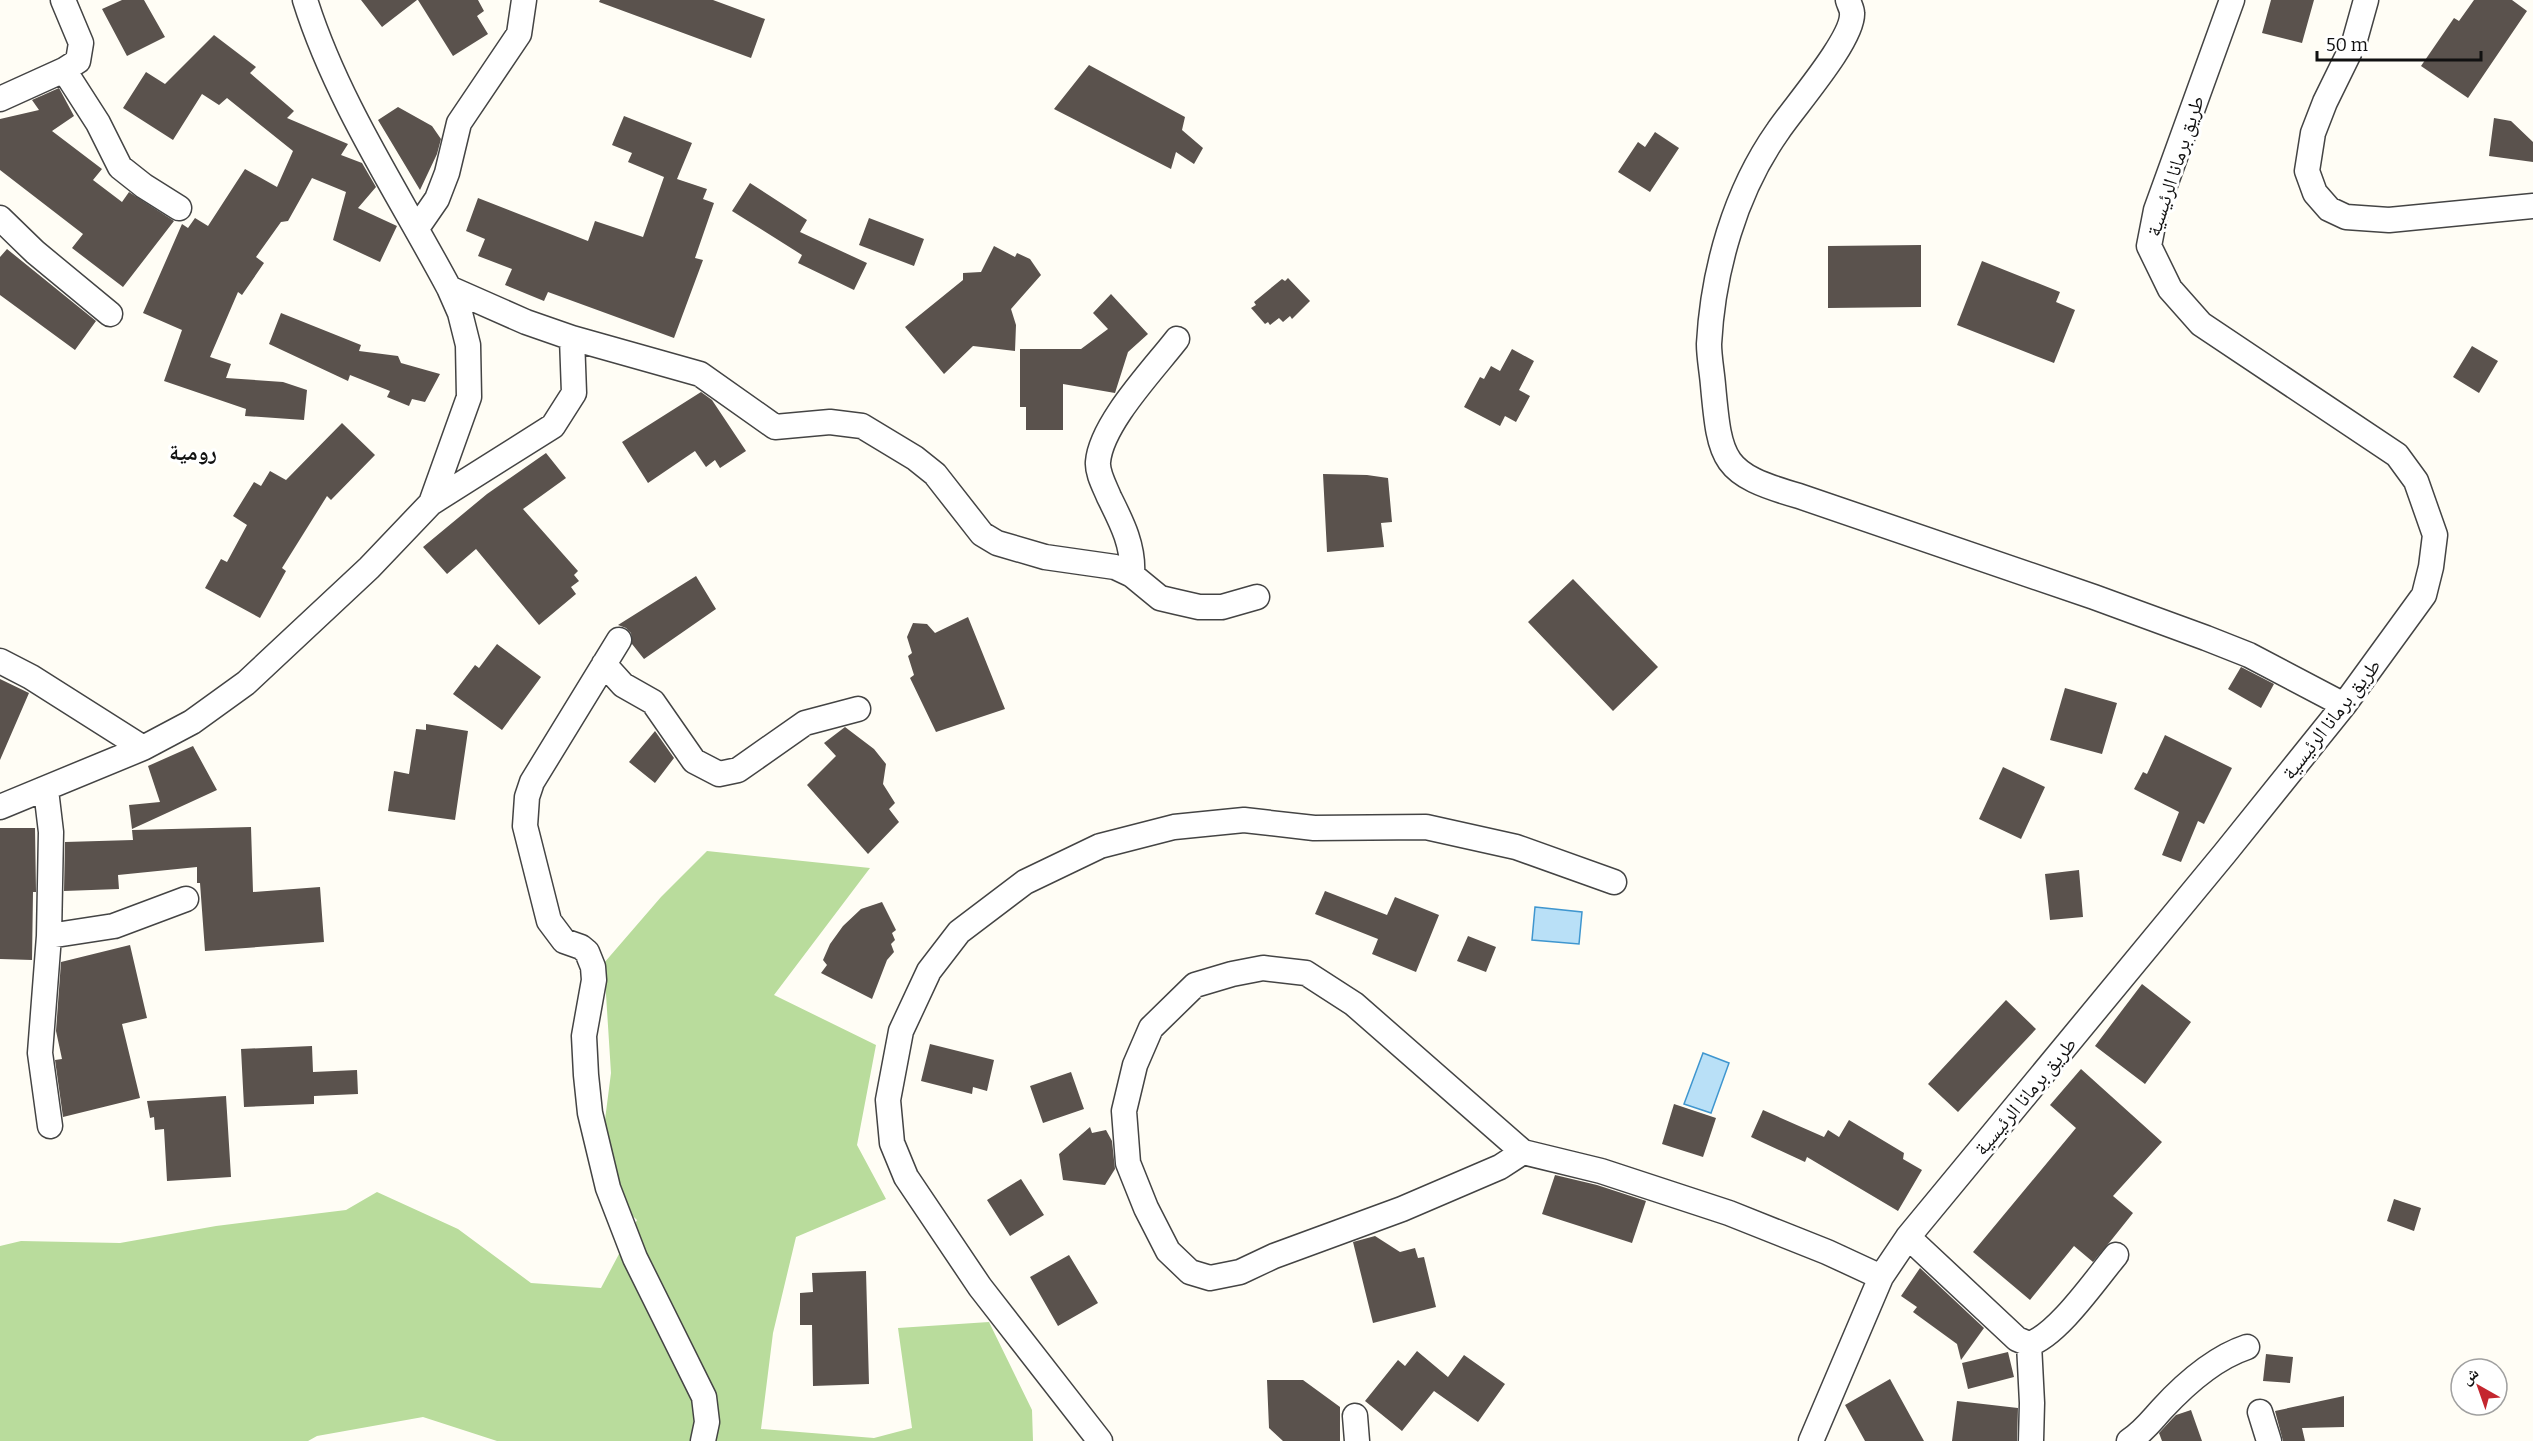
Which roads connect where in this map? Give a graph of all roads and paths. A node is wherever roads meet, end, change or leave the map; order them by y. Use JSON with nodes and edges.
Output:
{"nodes":[{"id":1,"x":63,"y":0,"type":"edge"},
{"id":2,"x":305,"y":0,"type":"edge"},
{"id":3,"x":524,"y":0,"type":"edge"},
{"id":4,"x":1848,"y":0,"type":"edge"},
{"id":5,"x":2232,"y":0,"type":"edge"},
{"id":6,"x":2366,"y":0,"type":"edge"},
{"id":7,"x":64,"y":70,"type":"junction"},
{"id":8,"x":0,"y":99,"type":"edge"},
{"id":9,"x":2533,"y":206,"type":"edge"},
{"id":10,"x":179,"y":208,"type":"dead end"},
{"id":11,"x":0,"y":218,"type":"edge"},
{"id":12,"x":417,"y":228,"type":"junction"},
{"id":13,"x":448,"y":288,"type":"junction"},
{"id":14,"x":110,"y":314,"type":"dead end"},
{"id":15,"x":572,"y":339,"type":"junction"},
{"id":16,"x":1177,"y":339,"type":"dead end"},
{"id":17,"x":431,"y":503,"type":"junction"},
{"id":18,"x":1132,"y":575,"type":"junction"},
{"id":19,"x":1257,"y":597,"type":"dead end"},
{"id":20,"x":619,"y":640,"type":"dead end"},
{"id":21,"x":0,"y":662,"type":"edge"},
{"id":22,"x":604,"y":664,"type":"junction"},
{"id":23,"x":2343,"y":705,"type":"junction"},
{"id":24,"x":858,"y":709,"type":"dead end"},
{"id":25,"x":143,"y":748,"type":"junction"},
{"id":26,"x":46,"y":790,"type":"junction"},
{"id":27,"x":0,"y":807,"type":"edge"},
{"id":28,"x":1614,"y":882,"type":"dead end"},
{"id":29,"x":186,"y":899,"type":"dead end"},
{"id":30,"x":49,"y":936,"type":"junction"},
{"id":31,"x":50,"y":1126,"type":"dead end"},
{"id":32,"x":1523,"y":1152,"type":"junction"},
{"id":33,"x":1908,"y":1237,"type":"junction"},
{"id":34,"x":2116,"y":1255,"type":"dead end"},
{"id":35,"x":1881,"y":1277,"type":"junction"},
{"id":36,"x":2029,"y":1344,"type":"junction"},
{"id":37,"x":2247,"y":1347,"type":"dead end"},
{"id":38,"x":2260,"y":1412,"type":"dead end"},
{"id":39,"x":1354,"y":1416,"type":"dead end"},
{"id":40,"x":703,"y":1441,"type":"edge"},
{"id":41,"x":1100,"y":1441,"type":"edge"},
{"id":42,"x":1357,"y":1441,"type":"edge"},
{"id":43,"x":1811,"y":1441,"type":"edge"},
{"id":44,"x":2031,"y":1441,"type":"edge"},
{"id":45,"x":2129,"y":1441,"type":"edge"},
{"id":46,"x":2269,"y":1441,"type":"edge"}],
"edges":[{"from":1,"to":7,"type":"street"},
{"from":2,"to":12,"type":"street"},
{"from":3,"to":12,"type":"street"},
{"from":4,"to":23,"type":"street"},
{"from":5,"to":23,"type":"street","name":"طريق برمانا الرئيسية"},
{"from":6,"to":9,"type":"street"},
{"from":7,"to":8,"type":"street"},
{"from":7,"to":10,"type":"street"},
{"from":11,"to":14,"type":"street"},
{"from":12,"to":13,"type":"street"},
{"from":13,"to":15,"type":"street"},
{"from":13,"to":17,"type":"street"},
{"from":15,"to":17,"type":"street"},
{"from":15,"to":18,"type":"street"},
{"from":16,"to":18,"type":"street"},
{"from":17,"to":25,"type":"street"},
{"from":18,"to":19,"type":"street"},
{"from":20,"to":22,"type":"street"},
{"from":21,"to":25,"type":"street"},
{"from":22,"to":24,"type":"street"},
{"from":22,"to":40,"type":"street"},
{"from":23,"to":33,"type":"street","name":"طريق برمانا الرئيسية"},
{"from":25,"to":26,"type":"street"},
{"from":26,"to":27,"type":"street"},
{"from":26,"to":30,"type":"street"},
{"from":28,"to":41,"type":"street"},
{"from":29,"to":30,"type":"street"},
{"from":30,"to":31,"type":"street"},
{"from":32,"to":32,"type":"street"},
{"from":32,"to":35,"type":"street"},
{"from":33,"to":35,"type":"street","name":"طريق برمانا الرئيسية"},
{"from":33,"to":36,"type":"street"},
{"from":34,"to":36,"type":"street"},
{"from":35,"to":43,"type":"street","name":"طريق برمانا الرئيسية"},
{"from":36,"to":44,"type":"street"},
{"from":37,"to":45,"type":"street"},
{"from":38,"to":46,"type":"street"},
{"from":39,"to":42,"type":"street"}]}
